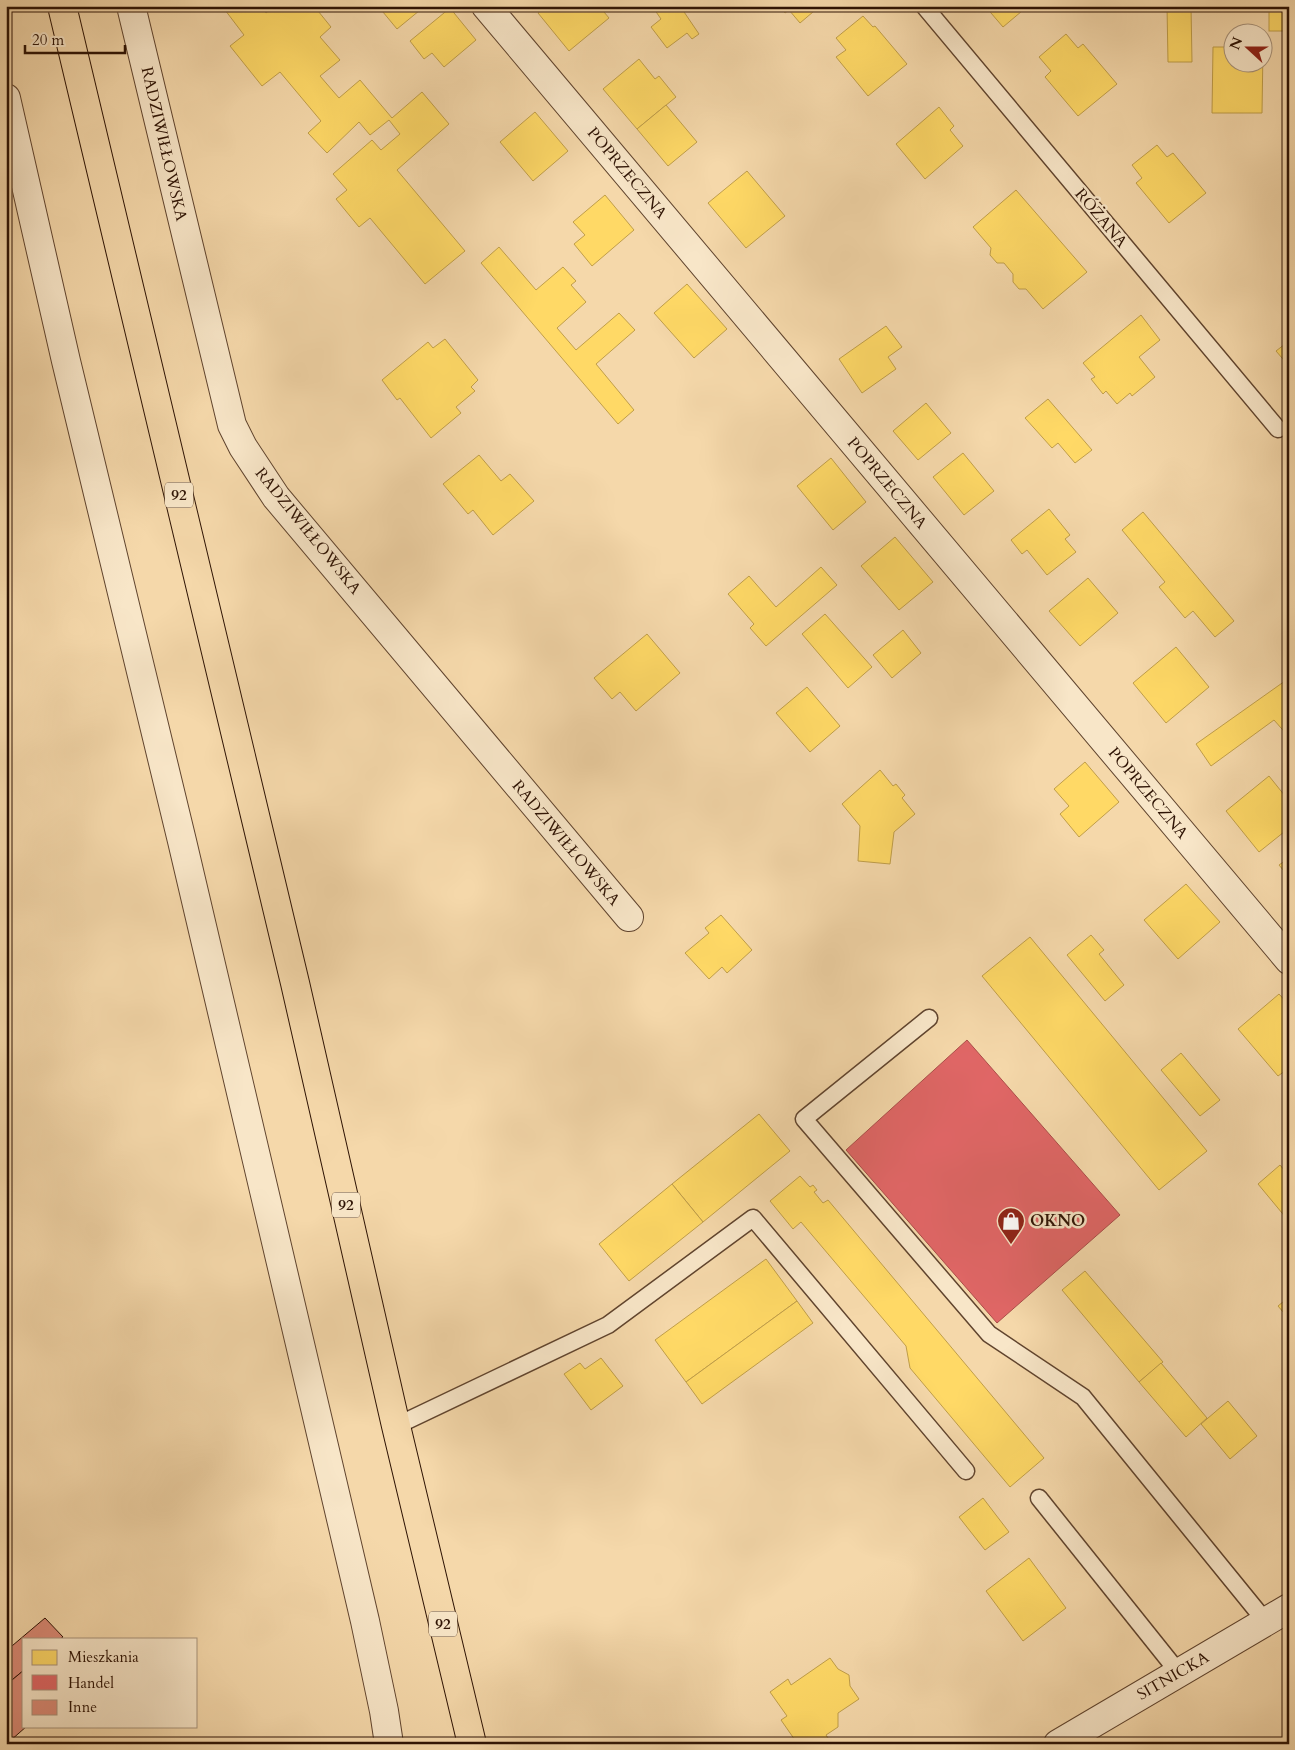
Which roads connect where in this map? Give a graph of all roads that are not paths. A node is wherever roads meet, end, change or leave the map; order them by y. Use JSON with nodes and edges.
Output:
{"nodes":[{"id":1,"x":62,"y":6,"type":"edge"},
{"id":2,"x":132,"y":6,"type":"edge"},
{"id":3,"x":486,"y":6,"type":"edge"},
{"id":4,"x":924,"y":6,"type":"edge"},
{"id":5,"x":6,"y":98,"type":"edge"},
{"id":6,"x":1278,"y":429,"type":"dead end"},
{"id":7,"x":629,"y":917,"type":"dead end"},
{"id":8,"x":1289,"y":960,"type":"edge"},
{"id":9,"x":929,"y":1018,"type":"dead end"},
{"id":10,"x":396,"y":1426,"type":"junction"},
{"id":11,"x":966,"y":1471,"type":"dead end"},
{"id":12,"x":1039,"y":1498,"type":"dead end"},
{"id":13,"x":1289,"y":1608,"type":"edge"},
{"id":14,"x":1266,"y":1622,"type":"junction"},
{"id":15,"x":1180,"y":1673,"type":"junction"},
{"id":16,"x":389,"y":1744,"type":"edge"},
{"id":17,"x":472,"y":1744,"type":"edge"},
{"id":18,"x":1058,"y":1744,"type":"edge"}],
"edges":[{"from":1,"to":10,"type":"main road","number":"92"},
{"from":2,"to":7,"type":"street","name":"RADZIWIŁŁOWSKA"},
{"from":3,"to":8,"type":"street","name":"POPRZECZNA"},
{"from":4,"to":6,"type":"lane","name":"RÓŻANA"},
{"from":5,"to":16,"type":"street"},
{"from":9,"to":14,"type":"lane"},
{"from":10,"to":11,"type":"lane"},
{"from":10,"to":17,"type":"main road","number":"92"},
{"from":12,"to":15,"type":"lane"},
{"from":13,"to":14,"type":"street","name":"SITNICKA"},
{"from":14,"to":15,"type":"street","name":"SITNICKA"},
{"from":15,"to":18,"type":"street","name":"SITNICKA"}]}
